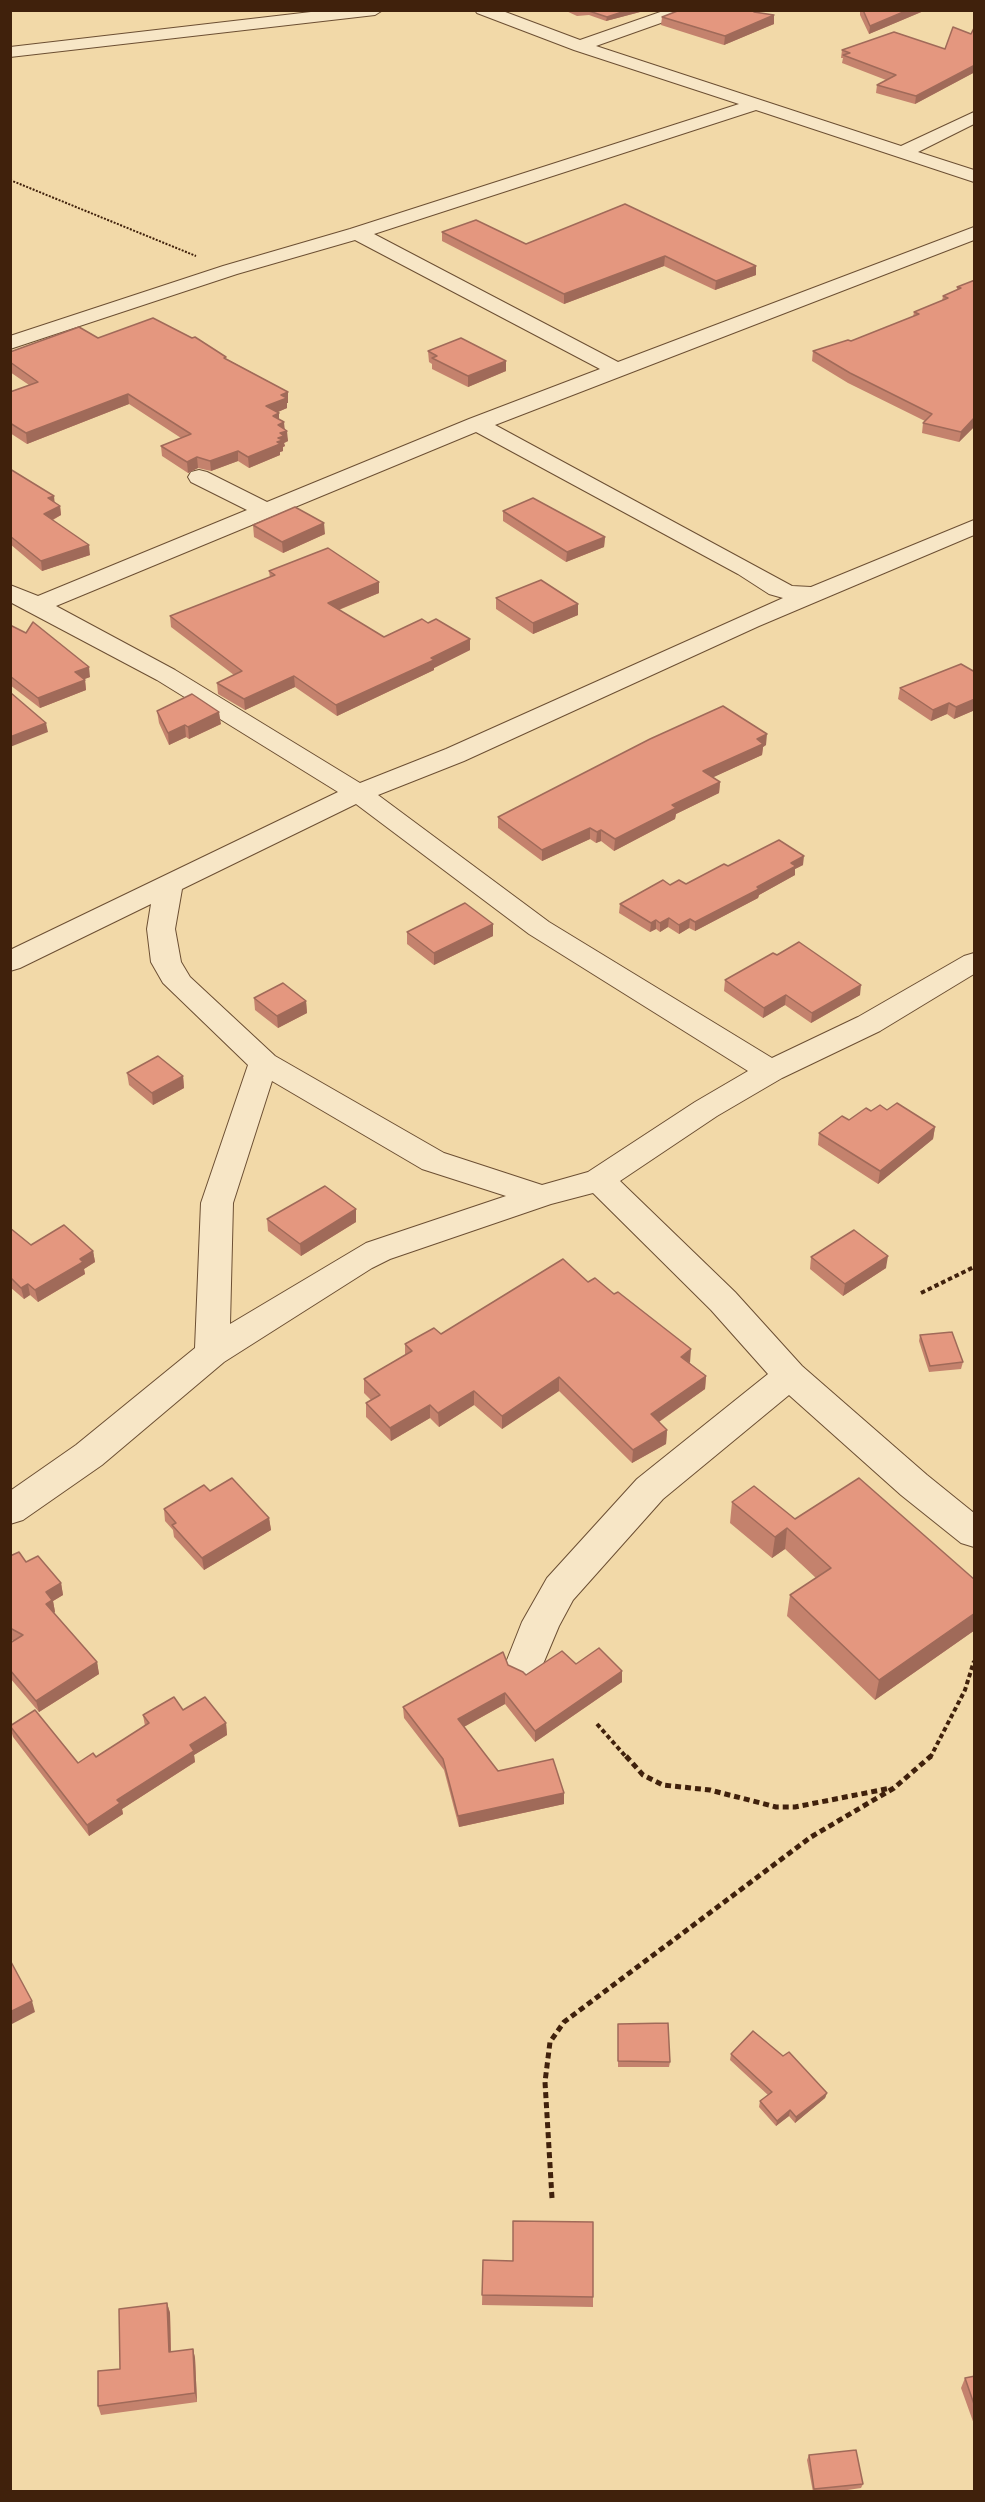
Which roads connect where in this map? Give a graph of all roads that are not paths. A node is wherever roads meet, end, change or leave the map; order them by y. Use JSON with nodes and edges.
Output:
{"nodes":[{"id":1,"x":375,"y":10,"type":"edge"},
{"id":2,"x":483,"y":10,"type":"edge"},
{"id":3,"x":683,"y":10,"type":"edge"},
{"id":4,"x":579,"y":46,"type":"junction"},
{"id":5,"x":10,"y":52,"type":"edge"},
{"id":6,"x":754,"y":105,"type":"junction"},
{"id":7,"x":975,"y":117,"type":"edge"},
{"id":8,"x":903,"y":152,"type":"junction"},
{"id":9,"x":975,"y":176,"type":"edge"},
{"id":10,"x":357,"y":233,"type":"junction"},
{"id":11,"x":975,"y":233,"type":"edge"},
{"id":12,"x":10,"y":343,"type":"edge"},
{"id":13,"x":617,"y":370,"type":"junction"},
{"id":14,"x":477,"y":424,"type":"junction"},
{"id":15,"x":199,"y":477,"type":"dead end"},
{"id":16,"x":264,"y":510,"type":"junction"},
{"id":17,"x":975,"y":527,"type":"edge"},
{"id":18,"x":10,"y":592,"type":"edge"},
{"id":19,"x":815,"y":594,"type":"junction"},
{"id":20,"x":38,"y":604,"type":"junction"},
{"id":21,"x":358,"y":793,"type":"junction"},
{"id":22,"x":169,"y":885,"type":"junction"},
{"id":23,"x":10,"y":962,"type":"edge"},
{"id":24,"x":975,"y":962,"type":"edge"},
{"id":25,"x":264,"y":1063,"type":"junction"},
{"id":26,"x":771,"y":1071,"type":"junction"},
{"id":27,"x":599,"y":1180,"type":"junction"},
{"id":28,"x":541,"y":1196,"type":"junction"},
{"id":29,"x":212,"y":1353,"type":"junction"},
{"id":30,"x":790,"y":1375,"type":"junction"},
{"id":31,"x":10,"y":1510,"type":"edge"},
{"id":32,"x":975,"y":1533,"type":"edge"},
{"id":33,"x":524,"y":1665,"type":"dead end"}],
"edges":[{"from":1,"to":5,"type":"street"},
{"from":2,"to":4,"type":"street"},
{"from":3,"to":4,"type":"street"},
{"from":4,"to":6,"type":"street"},
{"from":6,"to":8,"type":"street"},
{"from":6,"to":10,"type":"street"},
{"from":7,"to":8,"type":"street"},
{"from":8,"to":9,"type":"street"},
{"from":10,"to":12,"type":"street"},
{"from":10,"to":13,"type":"street"},
{"from":11,"to":13,"type":"street"},
{"from":13,"to":14,"type":"street"},
{"from":14,"to":16,"type":"street"},
{"from":14,"to":19,"type":"street"},
{"from":15,"to":16,"type":"street"},
{"from":16,"to":20,"type":"street"},
{"from":17,"to":19,"type":"street"},
{"from":18,"to":20,"type":"street"},
{"from":19,"to":21,"type":"street"},
{"from":20,"to":21,"type":"street"},
{"from":21,"to":22,"type":"street"},
{"from":21,"to":26,"type":"street"},
{"from":22,"to":23,"type":"street"},
{"from":22,"to":25,"type":"street"},
{"from":24,"to":26,"type":"street"},
{"from":25,"to":28,"type":"street"},
{"from":25,"to":29,"type":"street"},
{"from":26,"to":27,"type":"street"},
{"from":27,"to":28,"type":"street"},
{"from":27,"to":30,"type":"street"},
{"from":28,"to":29,"type":"street"},
{"from":29,"to":31,"type":"street"},
{"from":30,"to":32,"type":"street"},
{"from":30,"to":33,"type":"street"}]}
